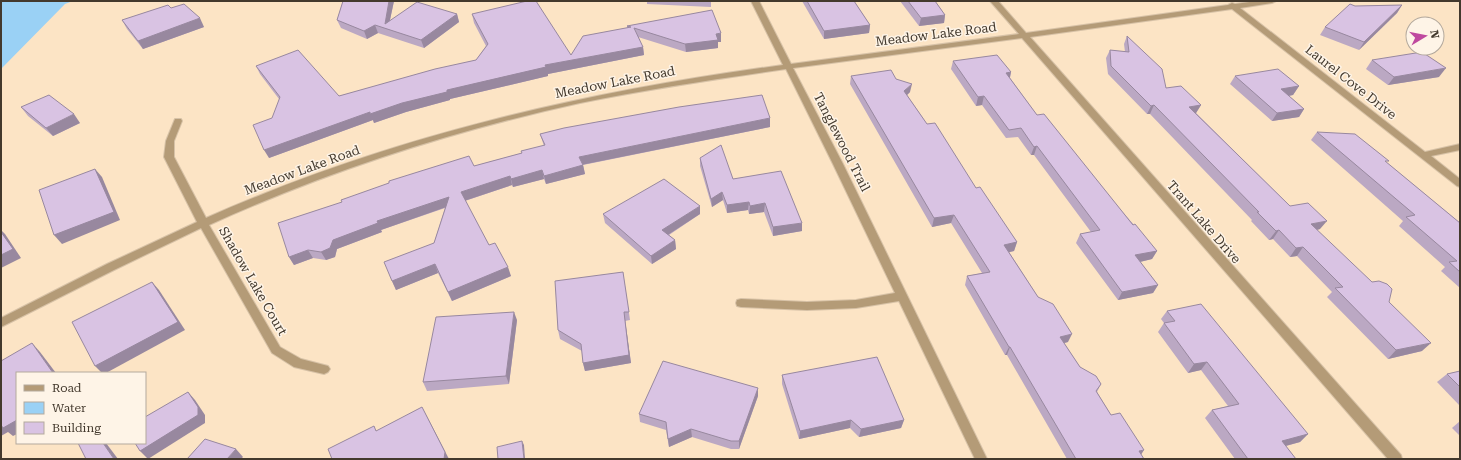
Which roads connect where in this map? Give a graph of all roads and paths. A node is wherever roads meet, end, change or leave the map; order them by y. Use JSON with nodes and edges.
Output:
{"nodes":[{"id":1,"x":755,"y":1,"type":"edge"},
{"id":2,"x":994,"y":1,"type":"edge"},
{"id":3,"x":1272,"y":1,"type":"edge"},
{"id":4,"x":1230,"y":4,"type":"edge"},
{"id":5,"x":1023,"y":36,"type":"junction"},
{"id":6,"x":788,"y":66,"type":"junction"},
{"id":7,"x":178,"y":121,"type":"dead end"},
{"id":8,"x":1460,"y":147,"type":"edge"},
{"id":9,"x":1423,"y":155,"type":"junction"},
{"id":10,"x":1460,"y":184,"type":"edge"},
{"id":11,"x":203,"y":223,"type":"junction"},
{"id":12,"x":902,"y":296,"type":"junction"},
{"id":13,"x":741,"y":303,"type":"dead end"},
{"id":14,"x":1,"y":323,"type":"edge"},
{"id":15,"x":324,"y":369,"type":"dead end"},
{"id":16,"x":982,"y":459,"type":"edge"},
{"id":17,"x":1396,"y":459,"type":"edge"}],
"edges":[{"from":1,"to":6,"type":"street","name":"Tanglewood Trail"},
{"from":2,"to":5,"type":"street","name":"Trant Lake Drive"},
{"from":3,"to":4,"type":"street","name":"Meadow Lake Road"},
{"from":4,"to":5,"type":"street","name":"Meadow Lake Road"},
{"from":4,"to":9,"type":"street","name":"Laurel Cove Drive"},
{"from":5,"to":6,"type":"street","name":"Meadow Lake Road"},
{"from":5,"to":17,"type":"street","name":"Trant Lake Drive"},
{"from":6,"to":11,"type":"street","name":"Meadow Lake Road"},
{"from":6,"to":12,"type":"street","name":"Tanglewood Trail"},
{"from":7,"to":11,"type":"street","name":"Shadow Lake Court"},
{"from":8,"to":9,"type":"street"},
{"from":9,"to":10,"type":"street","name":"Laurel Cove Drive"},
{"from":11,"to":14,"type":"street","name":"Meadow Lake Road"},
{"from":11,"to":15,"type":"street","name":"Shadow Lake Court"},
{"from":12,"to":13,"type":"street"},
{"from":12,"to":16,"type":"street","name":"Tanglewood Trail"}]}
